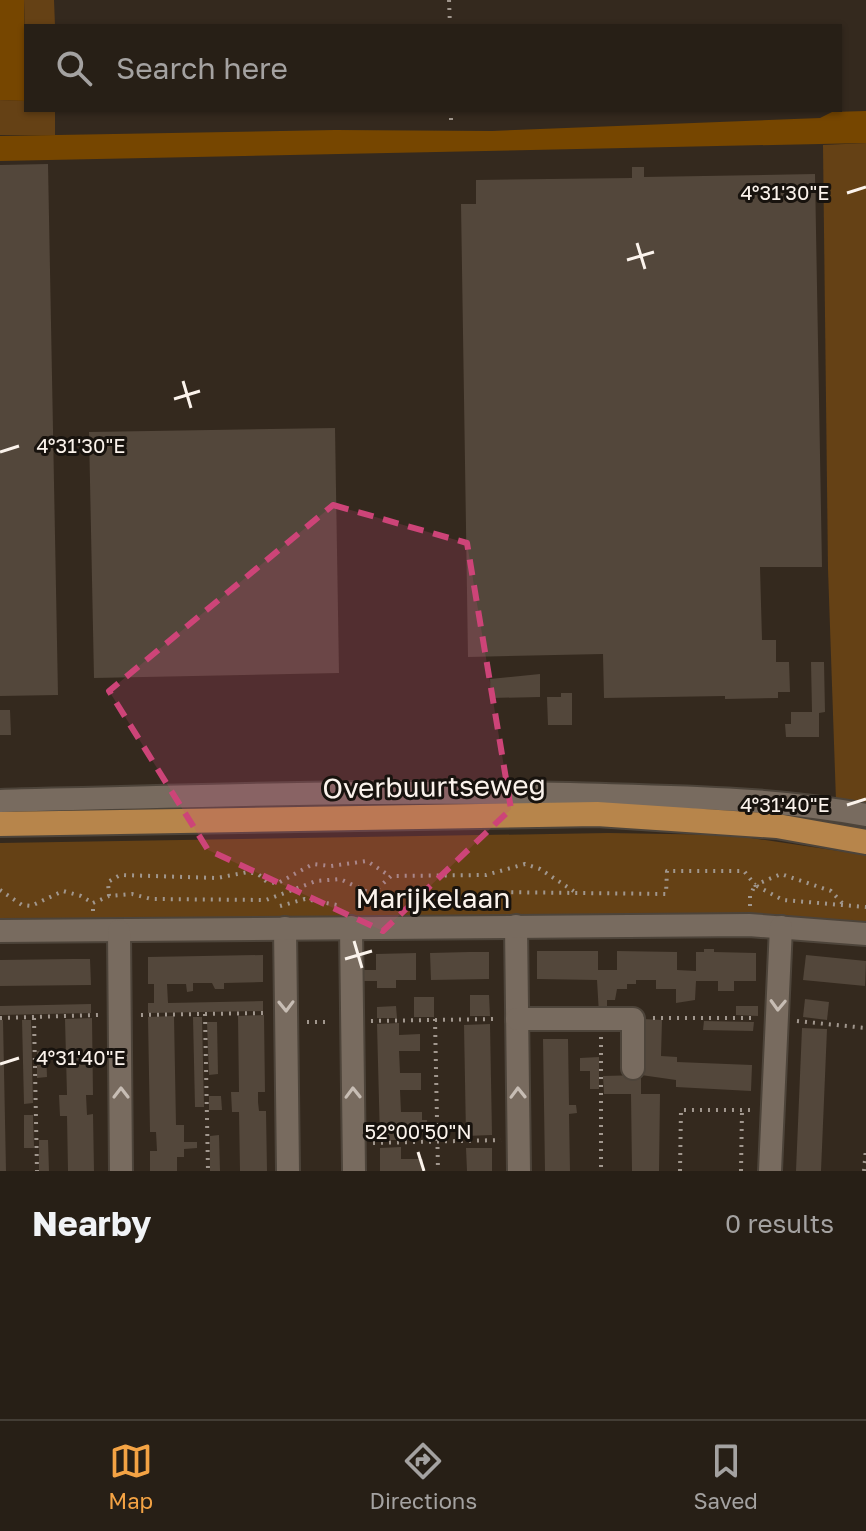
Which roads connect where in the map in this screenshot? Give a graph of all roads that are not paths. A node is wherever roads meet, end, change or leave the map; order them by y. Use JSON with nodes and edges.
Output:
{"nodes":[{"id":1,"x":0,"y":801,"type":"edge"},
{"id":2,"x":866,"y":815,"type":"edge"},
{"id":3,"x":0,"y":824,"type":"edge"},
{"id":4,"x":866,"y":842,"type":"edge"},
{"id":5,"x":282,"y":917,"type":"junction"},
{"id":6,"x":516,"y":926,"type":"junction"},
{"id":7,"x":351,"y":927,"type":"junction"},
{"id":8,"x":781,"y":927,"type":"junction"},
{"id":9,"x":0,"y":931,"type":"edge"},
{"id":10,"x":119,"y":931,"type":"junction"},
{"id":11,"x":866,"y":934,"type":"edge"},
{"id":12,"x":517,"y":1019,"type":"junction"},
{"id":13,"x":633,"y":1068,"type":"dead end"},
{"id":14,"x":121,"y":1171,"type":"edge"},
{"id":15,"x":288,"y":1171,"type":"edge"},
{"id":16,"x":354,"y":1171,"type":"edge"},
{"id":17,"x":519,"y":1171,"type":"edge"},
{"id":18,"x":770,"y":1171,"type":"edge"}],
"edges":[{"from":1,"to":2,"type":"street","name":"Overbuurtseweg"},
{"from":3,"to":4,"type":"main road","name":"Overbuurtseweg"},
{"from":5,"to":7,"type":"street","name":"Marijkelaan"},
{"from":5,"to":10,"type":"street","name":"Marijkelaan"},
{"from":5,"to":15,"type":"street","one_way":true},
{"from":6,"to":7,"type":"street","name":"Marijkelaan"},
{"from":6,"to":8,"type":"street","name":"Marijkelaan"},
{"from":6,"to":12,"type":"street"},
{"from":16,"to":7,"type":"street","one_way":true},
{"from":8,"to":11,"type":"street","name":"Marijkelaan"},
{"from":8,"to":18,"type":"street","one_way":true},
{"from":9,"to":10,"type":"street","name":"Marijkelaan"},
{"from":14,"to":10,"type":"street","one_way":true},
{"from":12,"to":13,"type":"street"},
{"from":17,"to":12,"type":"street","one_way":true}]}
